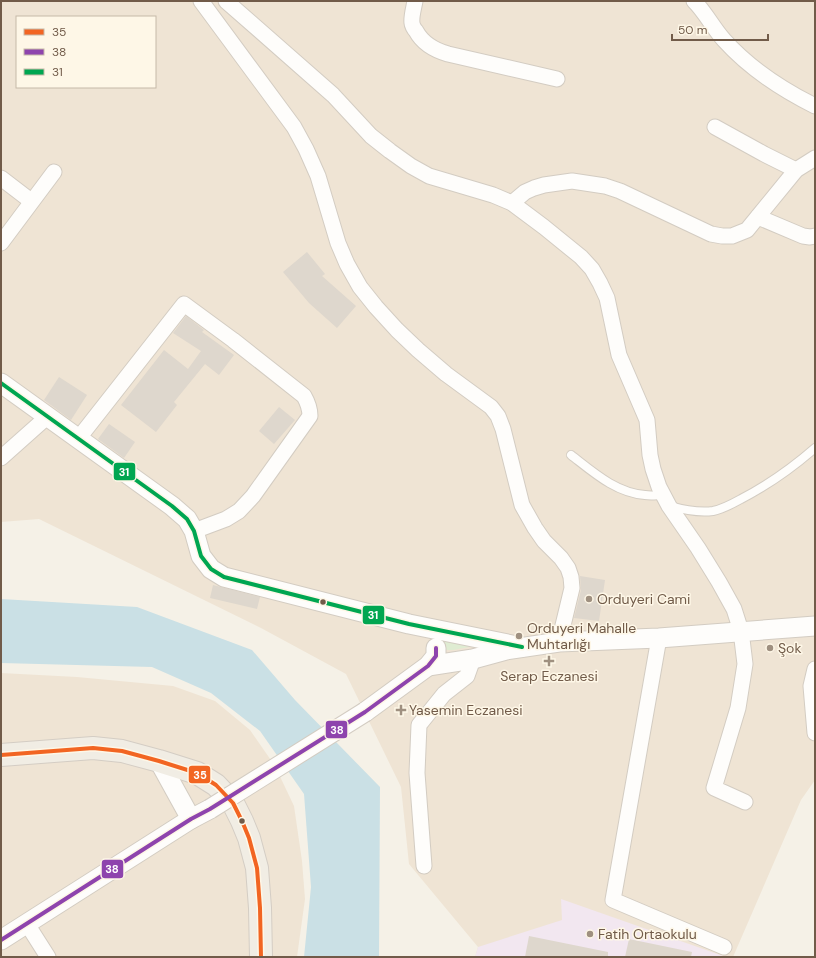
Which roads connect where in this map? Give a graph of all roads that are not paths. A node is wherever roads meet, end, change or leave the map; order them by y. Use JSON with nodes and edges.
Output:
{"nodes":[{"id":1,"x":201,"y":1,"type":"edge"},
{"id":2,"x":226,"y":1,"type":"edge"},
{"id":3,"x":415,"y":1,"type":"edge"},
{"id":4,"x":694,"y":1,"type":"edge"},
{"id":5,"x":557,"y":79,"type":"dead end"},
{"id":6,"x":815,"y":106,"type":"edge"},
{"id":7,"x":715,"y":127,"type":"dead end"},
{"id":8,"x":815,"y":158,"type":"edge"},
{"id":9,"x":796,"y":170,"type":"junction"},
{"id":10,"x":54,"y":172,"type":"dead end"},
{"id":11,"x":1,"y":178,"type":"edge"},
{"id":12,"x":31,"y":202,"type":"junction"},
{"id":13,"x":512,"y":203,"type":"junction"},
{"id":14,"x":758,"y":217,"type":"junction"},
{"id":15,"x":815,"y":236,"type":"edge"},
{"id":16,"x":1,"y":243,"type":"edge"},
{"id":17,"x":1,"y":383,"type":"edge"},
{"id":18,"x":47,"y":417,"type":"junction"},
{"id":19,"x":78,"y":440,"type":"junction"},
{"id":20,"x":815,"y":448,"type":"edge"},
{"id":21,"x":571,"y":455,"type":"dead end"},
{"id":22,"x":1,"y":458,"type":"edge"},
{"id":23,"x":666,"y":500,"type":"junction"},
{"id":24,"x":194,"y":531,"type":"junction"},
{"id":25,"x":409,"y":624,"type":"junction"},
{"id":26,"x":815,"y":626,"type":"edge"},
{"id":27,"x":741,"y":631,"type":"junction"},
{"id":28,"x":658,"y":638,"type":"junction"},
{"id":29,"x":559,"y":642,"type":"junction"},
{"id":30,"x":436,"y":648,"type":"junction"},
{"id":31,"x":522,"y":648,"type":"junction"},
{"id":32,"x":465,"y":661,"type":"junction"},
{"id":33,"x":428,"y":666,"type":"junction"},
{"id":34,"x":815,"y":669,"type":"edge"},
{"id":35,"x":815,"y":733,"type":"edge"},
{"id":36,"x":1,"y":755,"type":"edge"},
{"id":37,"x":159,"y":761,"type":"junction"},
{"id":38,"x":745,"y":802,"type":"dead end"},
{"id":39,"x":191,"y":819,"type":"junction"},
{"id":40,"x":424,"y":866,"type":"dead end"},
{"id":41,"x":27,"y":924,"type":"junction"},
{"id":42,"x":1,"y":940,"type":"edge"},
{"id":43,"x":724,"y":947,"type":"dead end"},
{"id":44,"x":48,"y":957,"type":"edge"},
{"id":45,"x":260,"y":957,"type":"edge"}],
"edges":[{"from":1,"to":29,"type":"street"},
{"from":2,"to":13,"type":"street"},
{"from":3,"to":5,"type":"street"},
{"from":4,"to":6,"type":"street"},
{"from":7,"to":9,"type":"street"},
{"from":8,"to":9,"type":"street"},
{"from":9,"to":14,"type":"street"},
{"from":10,"to":12,"type":"street"},
{"from":11,"to":12,"type":"street"},
{"from":12,"to":16,"type":"street"},
{"from":13,"to":14,"type":"street"},
{"from":13,"to":23,"type":"street"},
{"from":14,"to":15,"type":"street"},
{"from":17,"to":18,"type":"street"},
{"from":18,"to":19,"type":"street"},
{"from":18,"to":22,"type":"street"},
{"from":19,"to":24,"type":"street"},
{"from":19,"to":24,"type":"street"},
{"from":20,"to":23,"type":"lane"},
{"from":21,"to":23,"type":"lane"},
{"from":23,"to":27,"type":"street"},
{"from":24,"to":25,"type":"street"},
{"from":25,"to":30,"type":"street"},
{"from":25,"to":31,"type":"street"},
{"from":26,"to":27,"type":"street"},
{"from":27,"to":28,"type":"street"},
{"from":27,"to":38,"type":"street"},
{"from":28,"to":29,"type":"street"},
{"from":28,"to":43,"type":"street"},
{"from":29,"to":31,"type":"street"},
{"from":30,"to":32,"type":"street"},
{"from":30,"to":33,"type":"street"},
{"from":31,"to":32,"type":"street"},
{"from":32,"to":33,"type":"street"},
{"from":32,"to":40,"type":"street"},
{"from":33,"to":39,"type":"street","bridge":true},
{"from":34,"to":35,"type":"street"},
{"from":36,"to":37,"type":"main road"},
{"from":37,"to":39,"type":"street"},
{"from":37,"to":45,"type":"main road"},
{"from":39,"to":41,"type":"street"},
{"from":41,"to":42,"type":"street"},
{"from":41,"to":44,"type":"street"}]}
